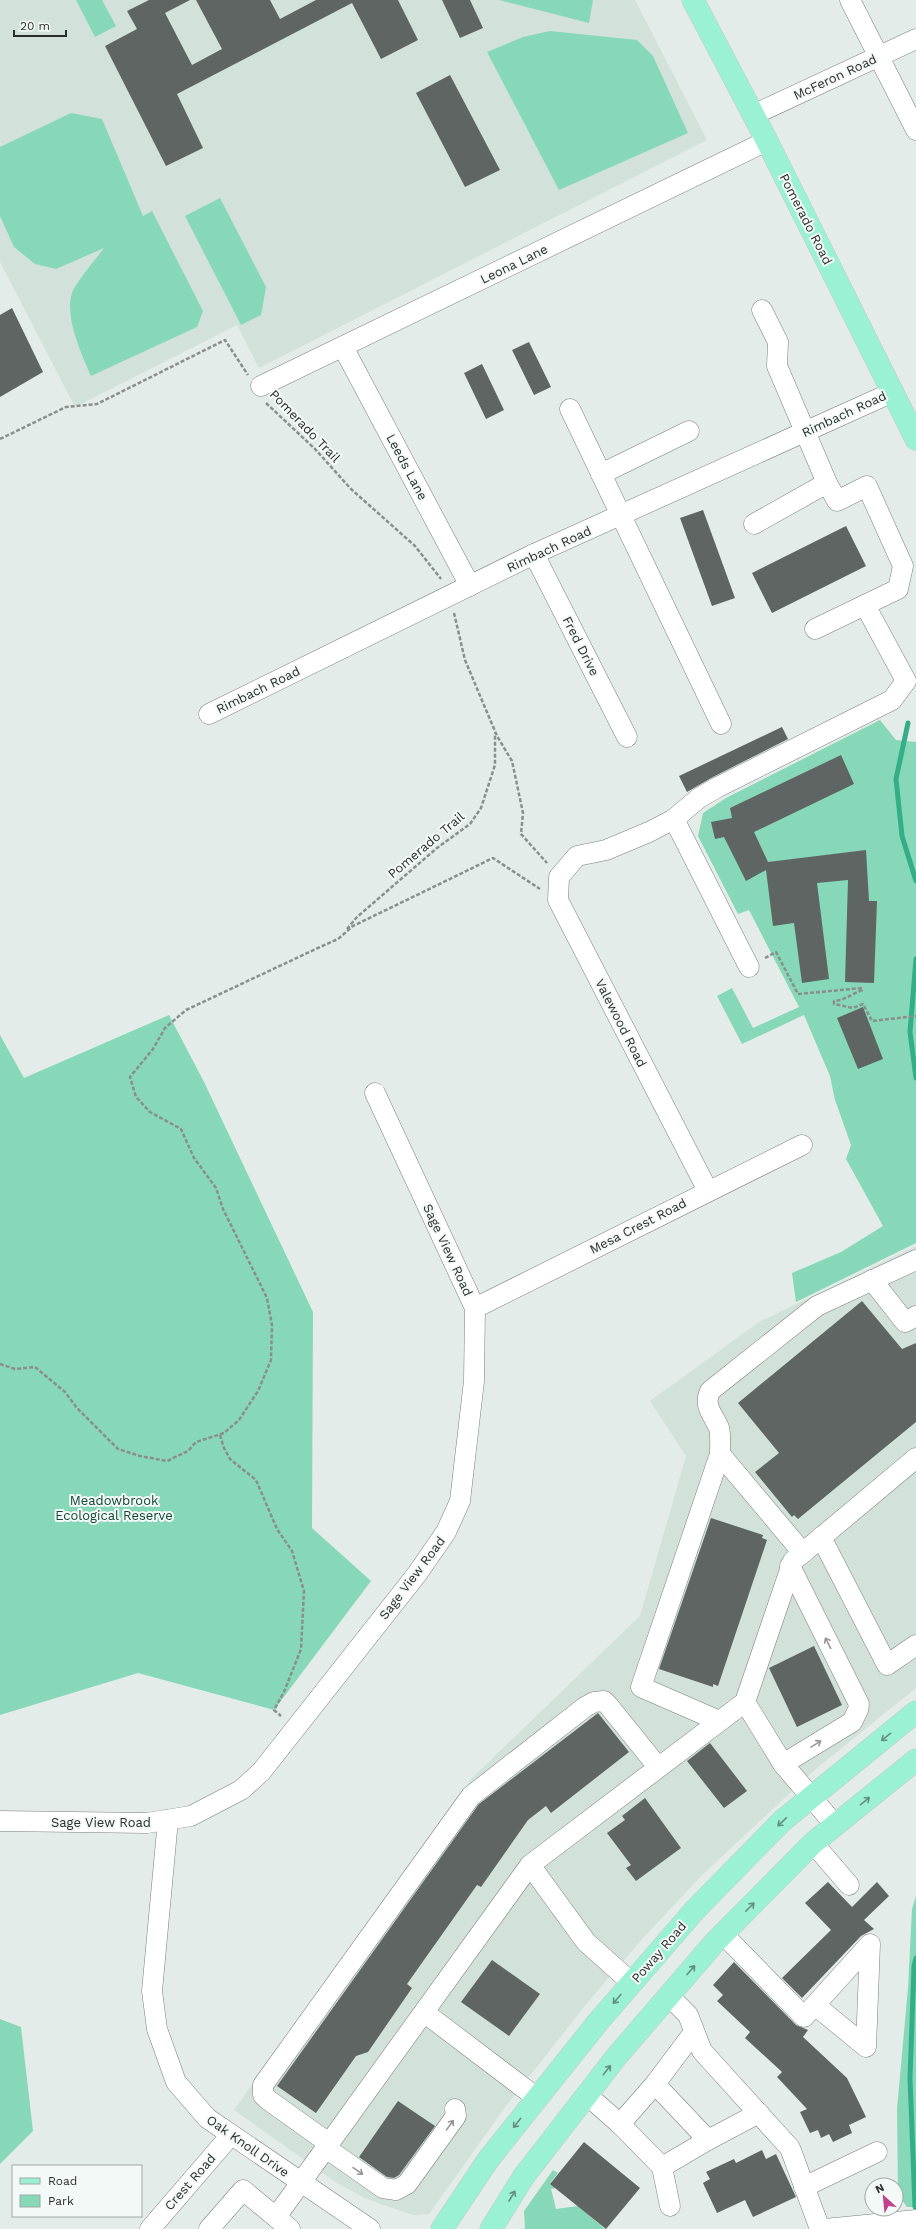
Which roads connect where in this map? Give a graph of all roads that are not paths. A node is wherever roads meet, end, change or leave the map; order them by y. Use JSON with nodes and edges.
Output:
{"nodes":[{"id":1,"x":693,"y":0,"type":"edge"},
{"id":2,"x":850,"y":0,"type":"edge"},
{"id":3,"x":916,"y":39,"type":"edge"},
{"id":4,"x":879,"y":57,"type":"junction"},
{"id":5,"x":753,"y":115,"type":"junction"},
{"id":6,"x":916,"y":130,"type":"edge"},
{"id":7,"x":767,"y":141,"type":"junction"},
{"id":8,"x":762,"y":310,"type":"dead end"},
{"id":9,"x":343,"y":348,"type":"junction"},
{"id":10,"x":258,"y":387,"type":"road end"},
{"id":11,"x":893,"y":392,"type":"junction"},
{"id":12,"x":570,"y":409,"type":"dead end"},
{"id":13,"x":689,"y":431,"type":"dead end"},
{"id":14,"x":806,"y":431,"type":"junction"},
{"id":15,"x":916,"y":439,"type":"edge"},
{"id":16,"x":601,"y":474,"type":"junction"},
{"id":17,"x":827,"y":483,"type":"junction"},
{"id":18,"x":622,"y":516,"type":"junction"},
{"id":19,"x":754,"y":524,"type":"dead end"},
{"id":20,"x":534,"y":554,"type":"junction"},
{"id":21,"x":470,"y":586,"type":"junction"},
{"id":22,"x":865,"y":605,"type":"junction"},
{"id":23,"x":815,"y":629,"type":"dead end"},
{"id":24,"x":912,"y":679,"type":"edge"},
{"id":25,"x":209,"y":714,"type":"dead end"},
{"id":26,"x":721,"y":724,"type":"dead end"},
{"id":27,"x":627,"y":737,"type":"dead end"},
{"id":28,"x":674,"y":819,"type":"junction"},
{"id":29,"x":749,"y":967,"type":"road end"},
{"id":30,"x":375,"y":1093,"type":"dead end"},
{"id":31,"x":802,"y":1145,"type":"dead end"},
{"id":32,"x":708,"y":1191,"type":"junction"},
{"id":33,"x":916,"y":1260,"type":"edge"},
{"id":34,"x":872,"y":1280,"type":"junction"},
{"id":35,"x":474,"y":1308,"type":"junction"},
{"id":36,"x":916,"y":1316,"type":"edge"},
{"id":37,"x":720,"y":1454,"type":"junction"},
{"id":38,"x":916,"y":1458,"type":"edge"},
{"id":39,"x":821,"y":1537,"type":"junction"},
{"id":40,"x":796,"y":1560,"type":"junction"},
{"id":41,"x":916,"y":1645,"type":"edge"},
{"id":42,"x":745,"y":1702,"type":"junction"},
{"id":43,"x":916,"y":1712,"type":"edge"},
{"id":44,"x":719,"y":1721,"type":"junction"},
{"id":45,"x":916,"y":1760,"type":"edge"},
{"id":46,"x":783,"y":1764,"type":"junction"},
{"id":47,"x":658,"y":1767,"type":"junction"},
{"id":48,"x":812,"y":1797,"type":"junction"},
{"id":49,"x":168,"y":1820,"type":"junction"},
{"id":50,"x":0,"y":1821,"type":"edge"},
{"id":51,"x":835,"y":1825,"type":"junction"},
{"id":52,"x":813,"y":1843,"type":"junction"},
{"id":53,"x":530,"y":1866,"type":"junction"},
{"id":54,"x":850,"y":1885,"type":"dead end"},
{"id":55,"x":723,"y":1934,"type":"junction"},
{"id":56,"x":632,"y":1983,"type":"junction"},
{"id":57,"x":669,"y":1996,"type":"junction"},
{"id":58,"x":815,"y":2005,"type":"dead end"},
{"id":59,"x":424,"y":2013,"type":"junction"},
{"id":60,"x":694,"y":2032,"type":"junction"},
{"id":61,"x":654,"y":2084,"type":"junction"},
{"id":62,"x":587,"y":2094,"type":"junction"},
{"id":63,"x":537,"y":2098,"type":"junction"},
{"id":64,"x":455,"y":2109,"type":"dead end"},
{"id":65,"x":759,"y":2113,"type":"junction"},
{"id":66,"x":620,"y":2124,"type":"junction"},
{"id":67,"x":230,"y":2136,"type":"junction"},
{"id":68,"x":708,"y":2140,"type":"junction"},
{"id":69,"x":328,"y":2146,"type":"junction"},
{"id":70,"x":877,"y":2152,"type":"dead end"},
{"id":71,"x":662,"y":2167,"type":"junction"},
{"id":72,"x":302,"y":2183,"type":"junction"},
{"id":73,"x":804,"y":2187,"type":"junction"},
{"id":74,"x":670,"y":2206,"type":"dead end"},
{"id":75,"x":916,"y":2220,"type":"edge"},
{"id":76,"x":283,"y":2223,"type":"edge"},
{"id":77,"x":150,"y":2229,"type":"edge"},
{"id":78,"x":209,"y":2229,"type":"edge"},
{"id":79,"x":370,"y":2229,"type":"edge"},
{"id":80,"x":442,"y":2229,"type":"edge"},
{"id":81,"x":491,"y":2229,"type":"edge"},
{"id":82,"x":820,"y":2229,"type":"edge"},
{"id":83,"x":825,"y":2229,"type":"edge"}],
"edges":[{"from":1,"to":5,"type":"main road","name":"Pomerado Road"},
{"from":2,"to":4,"type":"street"},
{"from":3,"to":4,"type":"street","name":"McFeron Road"},
{"from":4,"to":5,"type":"street","name":"McFeron Road"},
{"from":4,"to":6,"type":"street"},
{"from":5,"to":7,"type":"main road","name":"Pomerado Road"},
{"from":7,"to":9,"type":"street","name":"Leona Lane"},
{"from":7,"to":11,"type":"main road","name":"Pomerado Road"},
{"from":8,"to":14,"type":"street"},
{"from":9,"to":10,"type":"street","name":"Leona Lane"},
{"from":9,"to":21,"type":"street","name":"Leeds Lane"},
{"from":11,"to":14,"type":"street","name":"Rimbach Road"},
{"from":11,"to":15,"type":"main road","name":"Pomerado Road"},
{"from":12,"to":16,"type":"street"},
{"from":13,"to":16,"type":"street"},
{"from":14,"to":17,"type":"street"},
{"from":14,"to":18,"type":"street","name":"Rimbach Road"},
{"from":16,"to":18,"type":"street"},
{"from":17,"to":19,"type":"street"},
{"from":17,"to":22,"type":"street"},
{"from":18,"to":20,"type":"street","name":"Rimbach Road"},
{"from":18,"to":26,"type":"street"},
{"from":20,"to":21,"type":"street","name":"Rimbach Road"},
{"from":20,"to":27,"type":"street","name":"Fred Drive"},
{"from":21,"to":25,"type":"street","name":"Rimbach Road"},
{"from":22,"to":23,"type":"street"},
{"from":22,"to":24,"type":"street"},
{"from":24,"to":28,"type":"street"},
{"from":28,"to":29,"type":"street"},
{"from":28,"to":32,"type":"street","name":"Valewood Road"},
{"from":30,"to":35,"type":"street","name":"Sage View Road"},
{"from":31,"to":32,"type":"street","name":"Mesa Crest Road"},
{"from":32,"to":35,"type":"street","name":"Mesa Crest Road"},
{"from":33,"to":34,"type":"street"},
{"from":34,"to":36,"type":"street"},
{"from":34,"to":37,"type":"street"},
{"from":35,"to":49,"type":"street","name":"Sage View Road"},
{"from":37,"to":40,"type":"street"},
{"from":37,"to":44,"type":"street"},
{"from":38,"to":39,"type":"street"},
{"from":39,"to":40,"type":"street"},
{"from":39,"to":41,"type":"street"},
{"from":40,"to":42,"type":"street"},
{"from":46,"to":40,"type":"street","one_way":true},
{"from":42,"to":44,"type":"street"},
{"from":42,"to":46,"type":"street"},
{"from":43,"to":48,"type":"main road","name":"Poway Road","one_way":true},
{"from":44,"to":47,"type":"street"},
{"from":51,"to":45,"type":"main road","one_way":true},
{"from":46,"to":48,"type":"street"},
{"from":47,"to":53,"type":"street"},
{"from":47,"to":69,"type":"street"},
{"from":48,"to":51,"type":"street"},
{"from":48,"to":56,"type":"main road","name":"Poway Road","one_way":true},
{"from":49,"to":50,"type":"street","name":"Sage View Road"},
{"from":49,"to":67,"type":"street","name":"Oak Knoll Drive"},
{"from":51,"to":52,"type":"main road"},
{"from":52,"to":54,"type":"street"},
{"from":55,"to":52,"type":"main road","one_way":true},
{"from":53,"to":56,"type":"street"},
{"from":53,"to":59,"type":"street"},
{"from":57,"to":55,"type":"main road","one_way":true},
{"from":55,"to":58,"type":"street"},
{"from":56,"to":63,"type":"main road","name":"Poway Road","one_way":true},
{"from":57,"to":60,"type":"street"},
{"from":62,"to":57,"type":"main road","one_way":true},
{"from":59,"to":63,"type":"street"},
{"from":59,"to":69,"type":"street"},
{"from":60,"to":61,"type":"street"},
{"from":60,"to":65,"type":"street"},
{"from":61,"to":66,"type":"street"},
{"from":61,"to":68,"type":"street"},
{"from":62,"to":66,"type":"street"},
{"from":81,"to":62,"type":"main road","one_way":true},
{"from":63,"to":80,"type":"main road","name":"Poway Road","one_way":true},
{"from":69,"to":64,"type":"street","one_way":true},
{"from":65,"to":68,"type":"street"},
{"from":65,"to":73,"type":"street"},
{"from":66,"to":71,"type":"street"},
{"from":67,"to":72,"type":"street","name":"Oak Knoll Drive"},
{"from":67,"to":77,"type":"street","name":"Crest Road"},
{"from":68,"to":71,"type":"street"},
{"from":69,"to":72,"type":"street"},
{"from":70,"to":73,"type":"street"},
{"from":71,"to":74,"type":"street"},
{"from":72,"to":76,"type":"street"},
{"from":72,"to":79,"type":"street","name":"Oak Knoll Drive"},
{"from":73,"to":82,"type":"street"},
{"from":75,"to":83,"type":"street"},
{"from":76,"to":78,"type":"street"}]}
